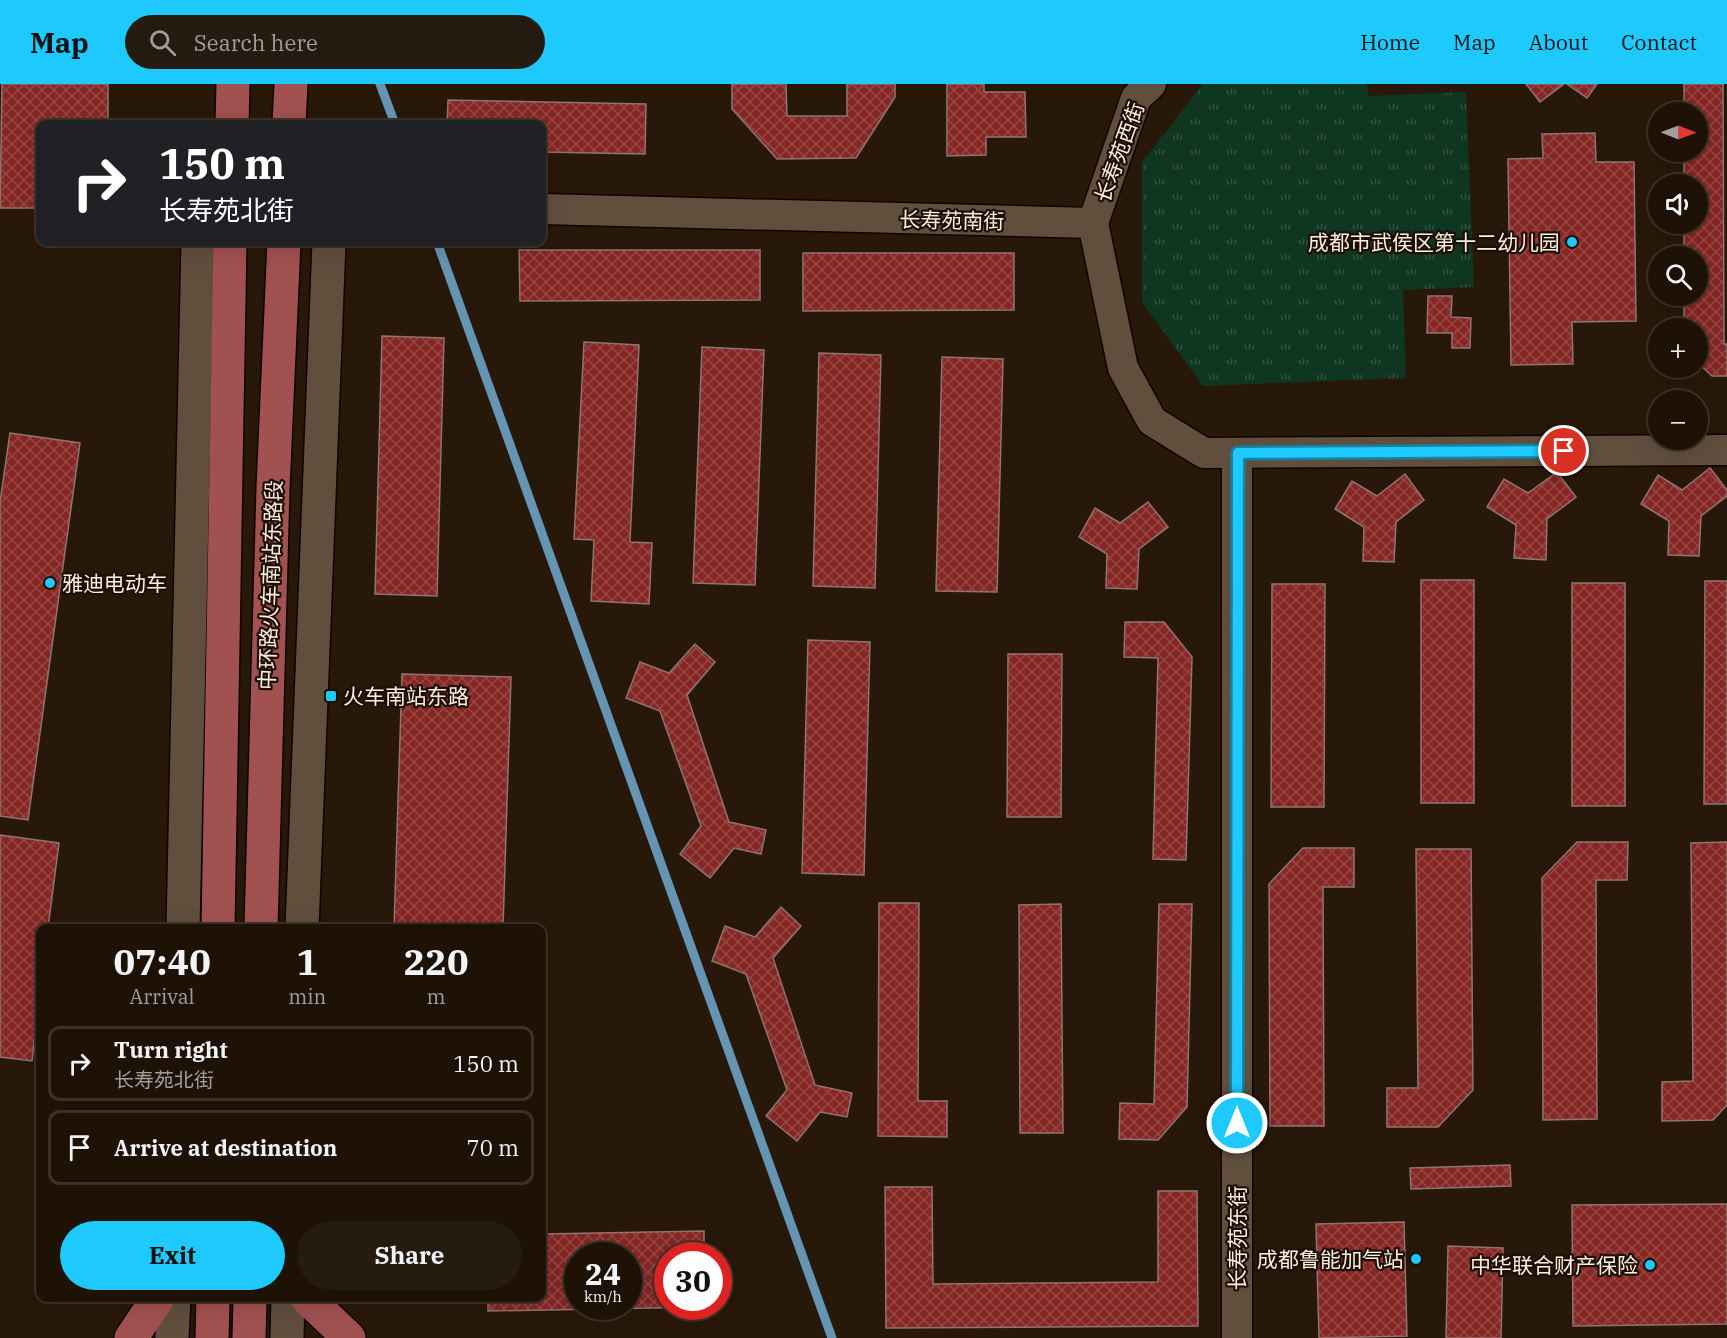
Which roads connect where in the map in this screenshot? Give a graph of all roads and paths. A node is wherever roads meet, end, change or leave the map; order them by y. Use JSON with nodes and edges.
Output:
{"nodes":[{"id":1,"x":232,"y":84,"type":"edge"},
{"id":2,"x":1151,"y":84,"type":"edge"},
{"id":3,"x":291,"y":86,"type":"edge"},
{"id":4,"x":222,"y":120,"type":"edge"},
{"id":5,"x":232,"y":120,"type":"edge"},
{"id":6,"x":289,"y":120,"type":"edge"},
{"id":7,"x":302,"y":120,"type":"edge"},
{"id":8,"x":546,"y":209,"type":"edge"},
{"id":9,"x":1093,"y":223,"type":"junction"},
{"id":10,"x":198,"y":246,"type":"edge"},
{"id":11,"x":230,"y":246,"type":"edge"},
{"id":12,"x":284,"y":246,"type":"edge"},
{"id":13,"x":328,"y":246,"type":"edge"},
{"id":14,"x":1727,"y":450,"type":"edge"},
{"id":15,"x":1238,"y":453,"type":"junction"},
{"id":16,"x":183,"y":924,"type":"edge"},
{"id":17,"x":218,"y":924,"type":"edge"},
{"id":18,"x":261,"y":924,"type":"edge"},
{"id":19,"x":302,"y":924,"type":"edge"},
{"id":20,"x":155,"y":1302,"type":"edge"},
{"id":21,"x":174,"y":1302,"type":"edge"},
{"id":22,"x":213,"y":1302,"type":"edge"},
{"id":23,"x":250,"y":1302,"type":"edge"},
{"id":24,"x":288,"y":1302,"type":"edge"},
{"id":25,"x":311,"y":1302,"type":"edge"},
{"id":26,"x":131,"y":1338,"type":"edge"},
{"id":27,"x":172,"y":1338,"type":"edge"},
{"id":28,"x":212,"y":1338,"type":"edge"},
{"id":29,"x":249,"y":1338,"type":"edge"},
{"id":30,"x":287,"y":1338,"type":"edge"},
{"id":31,"x":349,"y":1338,"type":"edge"},
{"id":32,"x":1237,"y":1338,"type":"edge"}],
"edges":[{"from":1,"to":4,"type":"main road"},
{"from":1,"to":5,"type":"main road"},
{"from":2,"to":9,"type":"street","name":"长寿苑西街"},
{"from":3,"to":6,"type":"main road"},
{"from":3,"to":7,"type":"main road"},
{"from":8,"to":9,"type":"street","name":"长寿苑南街"},
{"from":9,"to":15,"type":"street"},
{"from":10,"to":16,"type":"main road"},
{"from":11,"to":17,"type":"main road"},
{"from":12,"to":18,"type":"main road","name":"中环路火车南站东路段"},
{"from":13,"to":19,"type":"main road"},
{"from":14,"to":15,"type":"street"},
{"from":15,"to":32,"type":"street","name":"长寿苑东街"},
{"from":20,"to":26,"type":"main road"},
{"from":21,"to":27,"type":"main road"},
{"from":22,"to":28,"type":"main road"},
{"from":23,"to":29,"type":"main road"},
{"from":24,"to":30,"type":"main road"},
{"from":25,"to":31,"type":"main road"}]}
